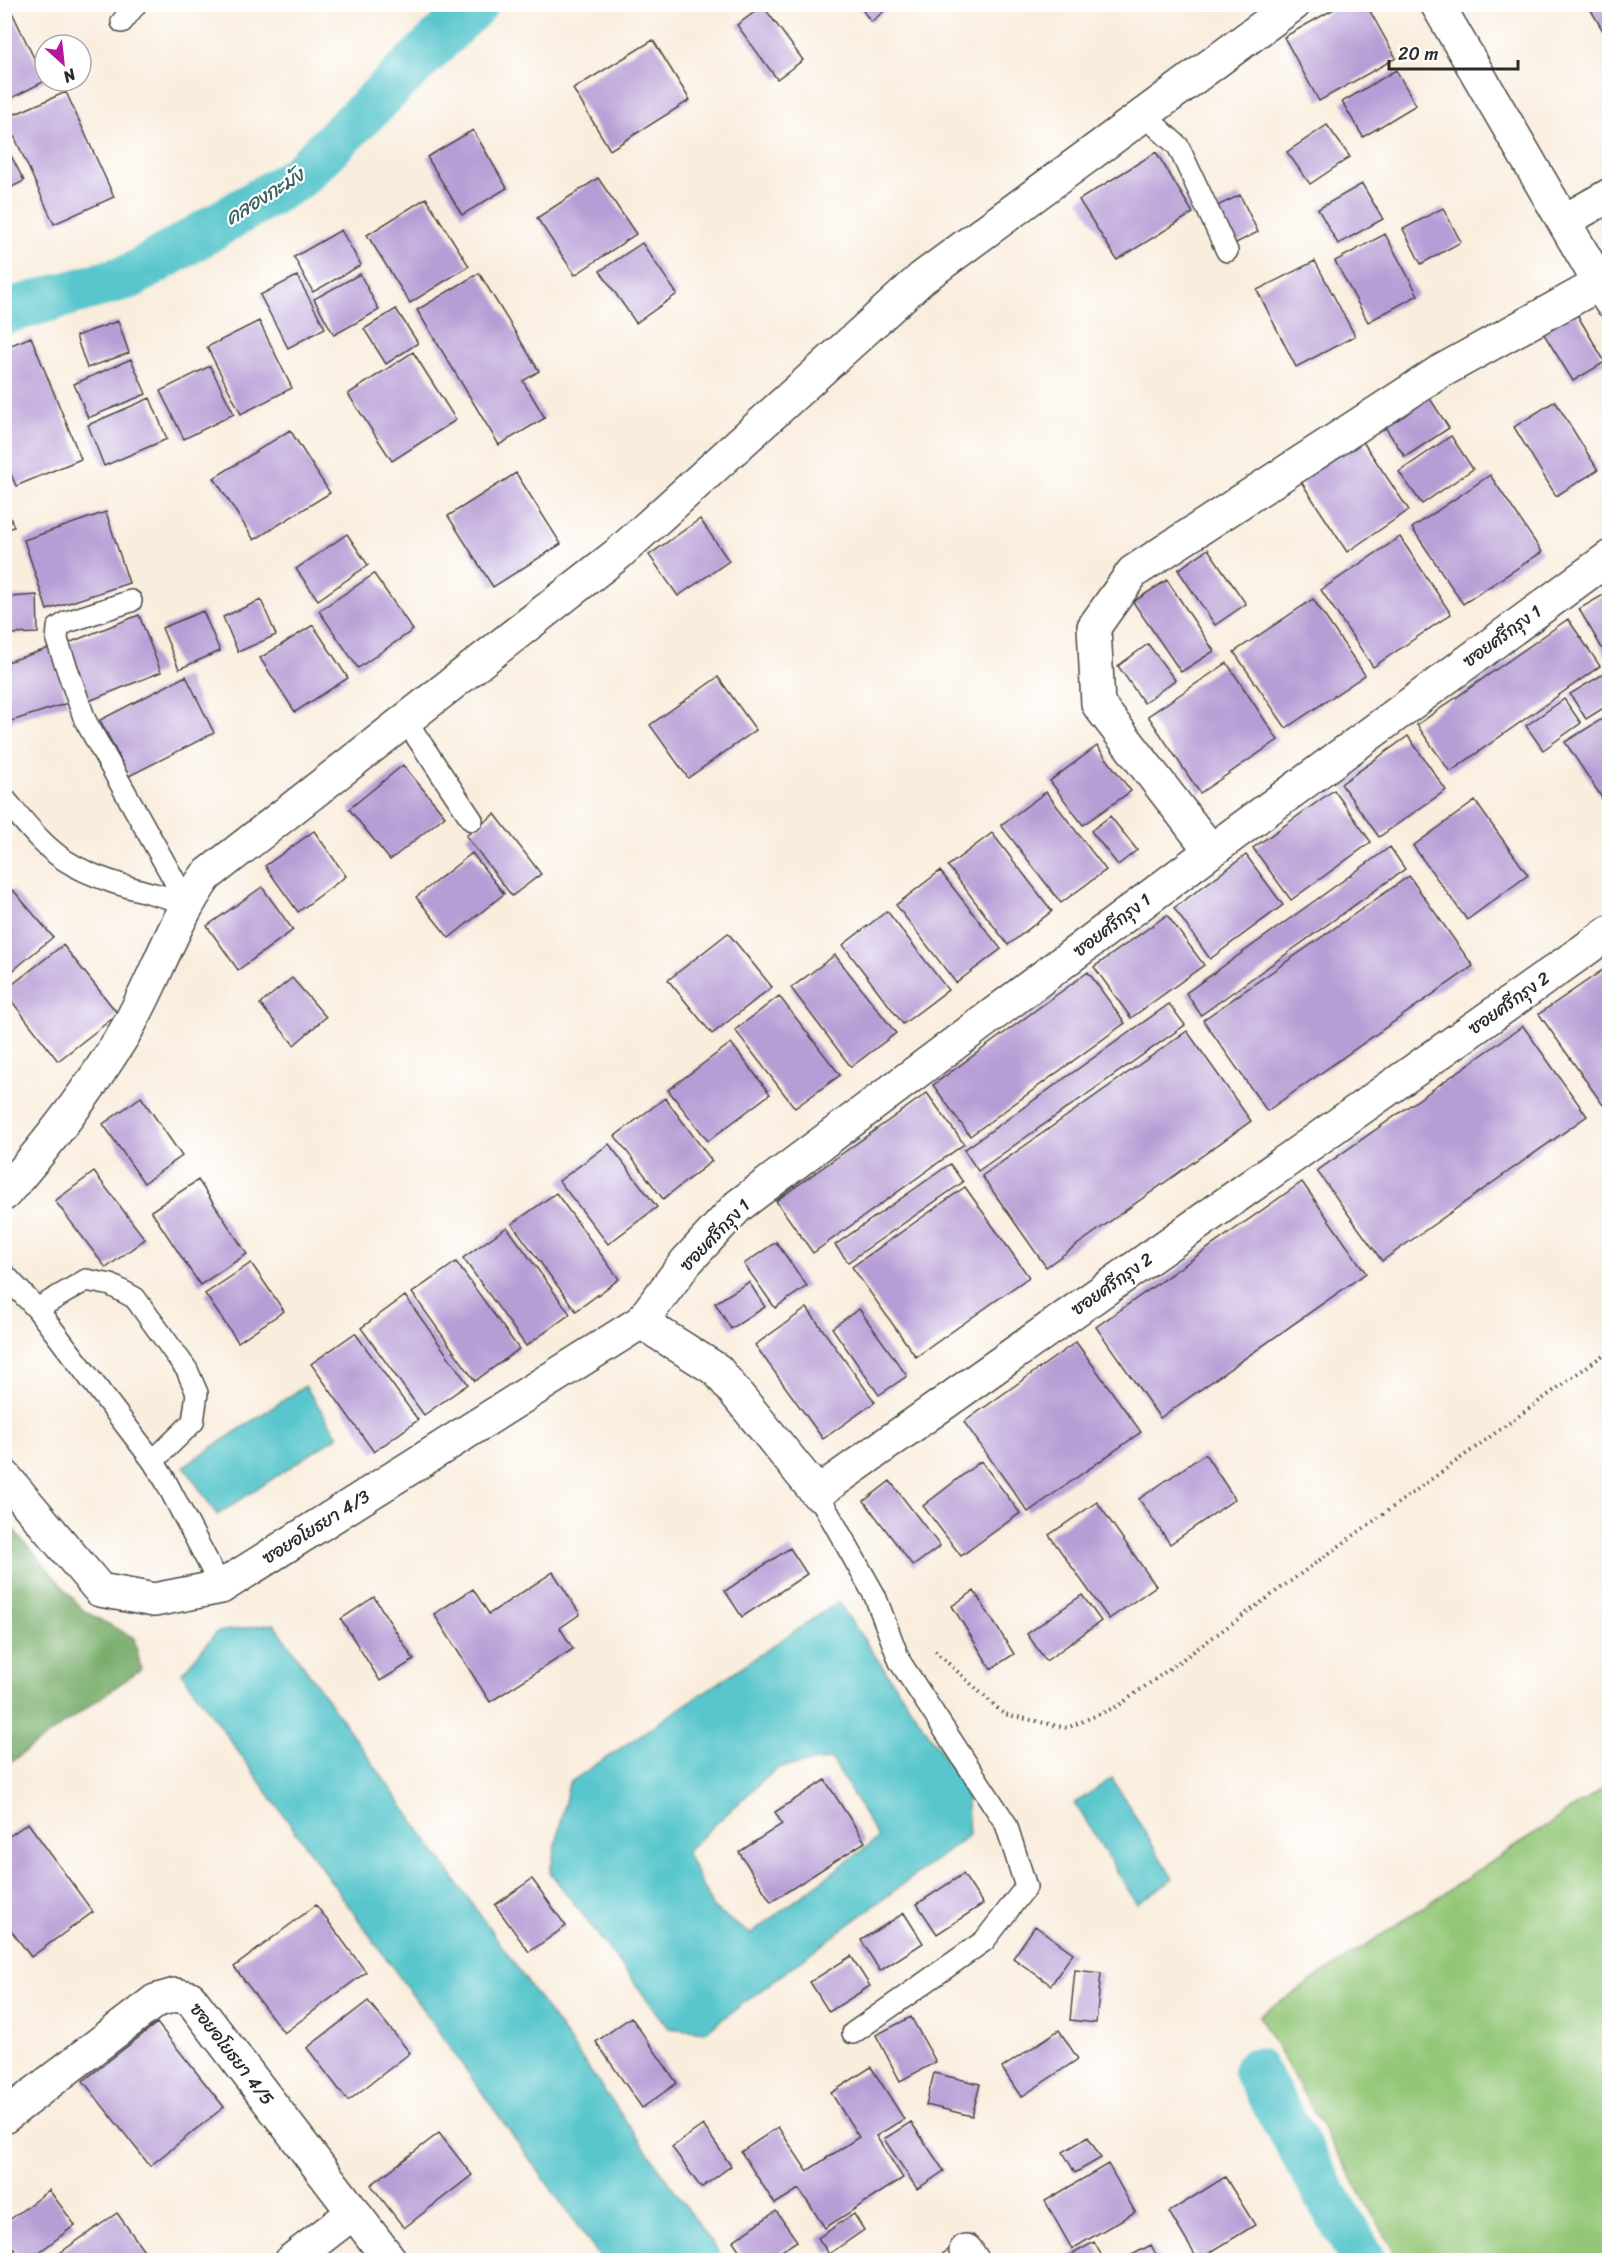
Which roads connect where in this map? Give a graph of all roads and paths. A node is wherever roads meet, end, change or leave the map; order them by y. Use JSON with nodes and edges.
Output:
{"nodes":[{"id":1,"x":136,"y":4,"type":"edge"},
{"id":2,"x":1294,"y":4,"type":"edge"},
{"id":3,"x":1437,"y":4,"type":"edge"},
{"id":4,"x":122,"y":22,"type":"dead end"},
{"id":5,"x":1144,"y":115,"type":"junction"},
{"id":6,"x":1610,"y":195,"type":"edge"},
{"id":7,"x":1564,"y":221,"type":"junction"},
{"id":8,"x":1227,"y":251,"type":"dead end"},
{"id":9,"x":1604,"y":292,"type":"edge"},
{"id":10,"x":1610,"y":557,"type":"edge"},
{"id":11,"x":132,"y":601,"type":"dead end"},
{"id":12,"x":406,"y":721,"type":"junction"},
{"id":13,"x":4,"y":798,"type":"edge"},
{"id":14,"x":472,"y":820,"type":"dead end"},
{"id":15,"x":1211,"y":851,"type":"junction"},
{"id":16,"x":187,"y":903,"type":"junction"},
{"id":17,"x":1610,"y":932,"type":"edge"},
{"id":18,"x":4,"y":1194,"type":"edge"},
{"id":19,"x":4,"y":1274,"type":"edge"},
{"id":20,"x":37,"y":1310,"type":"junction"},
{"id":21,"x":641,"y":1323,"type":"junction"},
{"id":22,"x":1610,"y":1350,"type":"edge"},
{"id":23,"x":153,"y":1461,"type":"junction"},
{"id":24,"x":4,"y":1476,"type":"edge"},
{"id":25,"x":817,"y":1492,"type":"junction"},
{"id":26,"x":221,"y":1587,"type":"junction"},
{"id":27,"x":926,"y":1643,"type":"dead end"},
{"id":28,"x":852,"y":2033,"type":"dead end"},
{"id":29,"x":4,"y":2117,"type":"edge"},
{"id":30,"x":354,"y":2212,"type":"junction"},
{"id":31,"x":292,"y":2260,"type":"edge"},
{"id":32,"x":390,"y":2260,"type":"edge"}],
"edges":[{"from":1,"to":4,"type":"lane"},
{"from":2,"to":5,"type":"street"},
{"from":3,"to":7,"type":"street"},
{"from":5,"to":8,"type":"lane"},
{"from":5,"to":12,"type":"street"},
{"from":6,"to":7,"type":"street"},
{"from":7,"to":9,"type":"street"},
{"from":9,"to":15,"type":"street"},
{"from":10,"to":15,"type":"street","name":"ซอยศรีกรุง 1"},
{"from":11,"to":16,"type":"lane"},
{"from":12,"to":14,"type":"lane"},
{"from":12,"to":16,"type":"street"},
{"from":13,"to":16,"type":"lane"},
{"from":15,"to":21,"type":"street","name":"ซอยศรีกรุง 1"},
{"from":16,"to":18,"type":"street"},
{"from":17,"to":25,"type":"street","name":"ซอยศรีกรุง 2"},
{"from":19,"to":20,"type":"lane"},
{"from":20,"to":23,"type":"lane"},
{"from":20,"to":23,"type":"lane"},
{"from":21,"to":25,"type":"street"},
{"from":21,"to":26,"type":"street","name":"ซอยอโยธยา 4/3"},
{"from":22,"to":27,"type":"path"},
{"from":23,"to":26,"type":"lane"},
{"from":24,"to":26,"type":"street","name":"ซอยอโยธยา 4/3"},
{"from":25,"to":28,"type":"lane"},
{"from":29,"to":30,"type":"street","name":"ซอยอโยธยา 4/5"},
{"from":30,"to":31,"type":"street"},
{"from":30,"to":32,"type":"street","name":"ซอยอโยธยา 4/5"}]}
